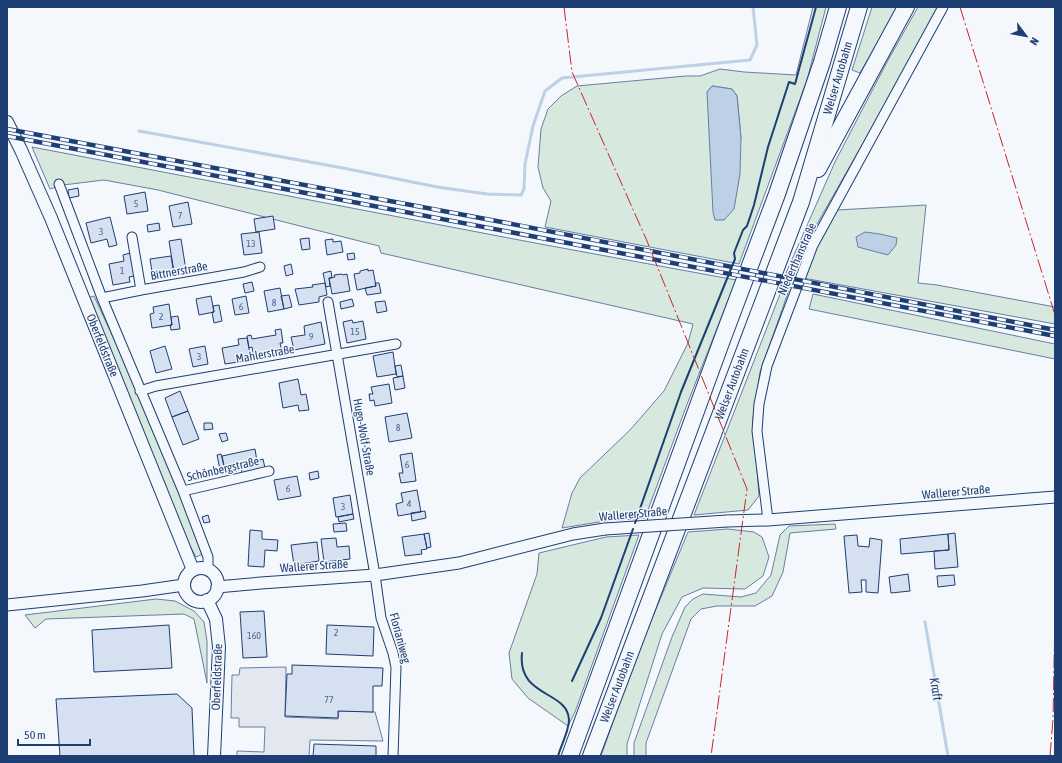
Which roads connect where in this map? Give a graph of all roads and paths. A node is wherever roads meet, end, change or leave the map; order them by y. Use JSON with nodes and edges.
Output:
{"nodes":[{"id":1,"x":838,"y":7,"type":"edge"},
{"id":2,"x":859,"y":7,"type":"edge"},
{"id":3,"x":906,"y":7,"type":"edge"},
{"id":4,"x":943,"y":7,"type":"edge"},
{"id":5,"x":7,"y":122,"type":"edge"},
{"id":6,"x":59,"y":184,"type":"dead end"},
{"id":7,"x":801,"y":202,"type":"junction"},
{"id":8,"x":132,"y":236,"type":"dead end"},
{"id":9,"x":260,"y":266,"type":"dead end"},
{"id":10,"x":141,"y":290,"type":"junction"},
{"id":11,"x":102,"y":298,"type":"junction"},
{"id":12,"x":328,"y":302,"type":"dead end"},
{"id":13,"x":396,"y":344,"type":"dead end"},
{"id":14,"x":338,"y":353,"type":"junction"},
{"id":15,"x":140,"y":391,"type":"junction"},
{"id":16,"x":269,"y":471,"type":"dead end"},
{"id":17,"x":183,"y":491,"type":"junction"},
{"id":18,"x":1055,"y":497,"type":"edge"},
{"id":19,"x":768,"y":520,"type":"junction"},
{"id":20,"x":193,"y":570,"type":"junction"},
{"id":21,"x":208,"y":570,"type":"junction"},
{"id":22,"x":375,"y":575,"type":"junction"},
{"id":23,"x":184,"y":585,"type":"junction"},
{"id":24,"x":217,"y":587,"type":"junction"},
{"id":25,"x":207,"y":600,"type":"junction"},
{"id":26,"x":7,"y":605,"type":"edge"},
{"id":27,"x":214,"y":756,"type":"edge"},
{"id":28,"x":394,"y":756,"type":"edge"},
{"id":29,"x":570,"y":756,"type":"edge"},
{"id":30,"x":591,"y":756,"type":"edge"}],
"edges":[{"from":1,"to":29,"type":"highway","name":"Welser Autobahn"},
{"from":2,"to":7,"type":"highway","name":"Welser Autobahn"},
{"from":3,"to":7,"type":"highway"},
{"from":4,"to":19,"type":"street","name":"Niederthanstraße"},
{"from":5,"to":20,"type":"main road","name":"Oberfeldstraße"},
{"from":6,"to":11,"type":"street","name":"Oberfeldstraße"},
{"from":7,"to":30,"type":"highway","name":"Welser Autobahn"},
{"from":8,"to":10,"type":"street"},
{"from":9,"to":10,"type":"street","name":"Bittnerstraße"},
{"from":10,"to":11,"type":"street","name":"Bittnerstraße"},
{"from":11,"to":15,"type":"street","name":"Oberfeldstraße"},
{"from":12,"to":14,"type":"street","name":"Hugo-Wolf-Straße"},
{"from":13,"to":14,"type":"street","name":"Mahlerstraße"},
{"from":14,"to":15,"type":"street","name":"Mahlerstraße"},
{"from":14,"to":22,"type":"street","name":"Hugo-Wolf-Straße"},
{"from":15,"to":17,"type":"street","name":"Oberfeldstraße"},
{"from":16,"to":17,"type":"street","name":"Schönbergstraße"},
{"from":17,"to":21,"type":"street","name":"Oberfeldstraße"},
{"from":18,"to":19,"type":"street","name":"Wallerer Straße"},
{"from":19,"to":22,"type":"street","name":"Wallerer Straße","bridge":true},
{"from":20,"to":21,"type":"main road"},
{"from":20,"to":23,"type":"main road"},
{"from":21,"to":24,"type":"main road"},
{"from":22,"to":24,"type":"street","name":"Wallerer Straße"},
{"from":22,"to":28,"type":"street","name":"Florianiweg"},
{"from":23,"to":25,"type":"main road"},
{"from":23,"to":26,"type":"street"},
{"from":24,"to":25,"type":"main road"},
{"from":25,"to":27,"type":"main road","name":"Oberfeldstraße"}]}
